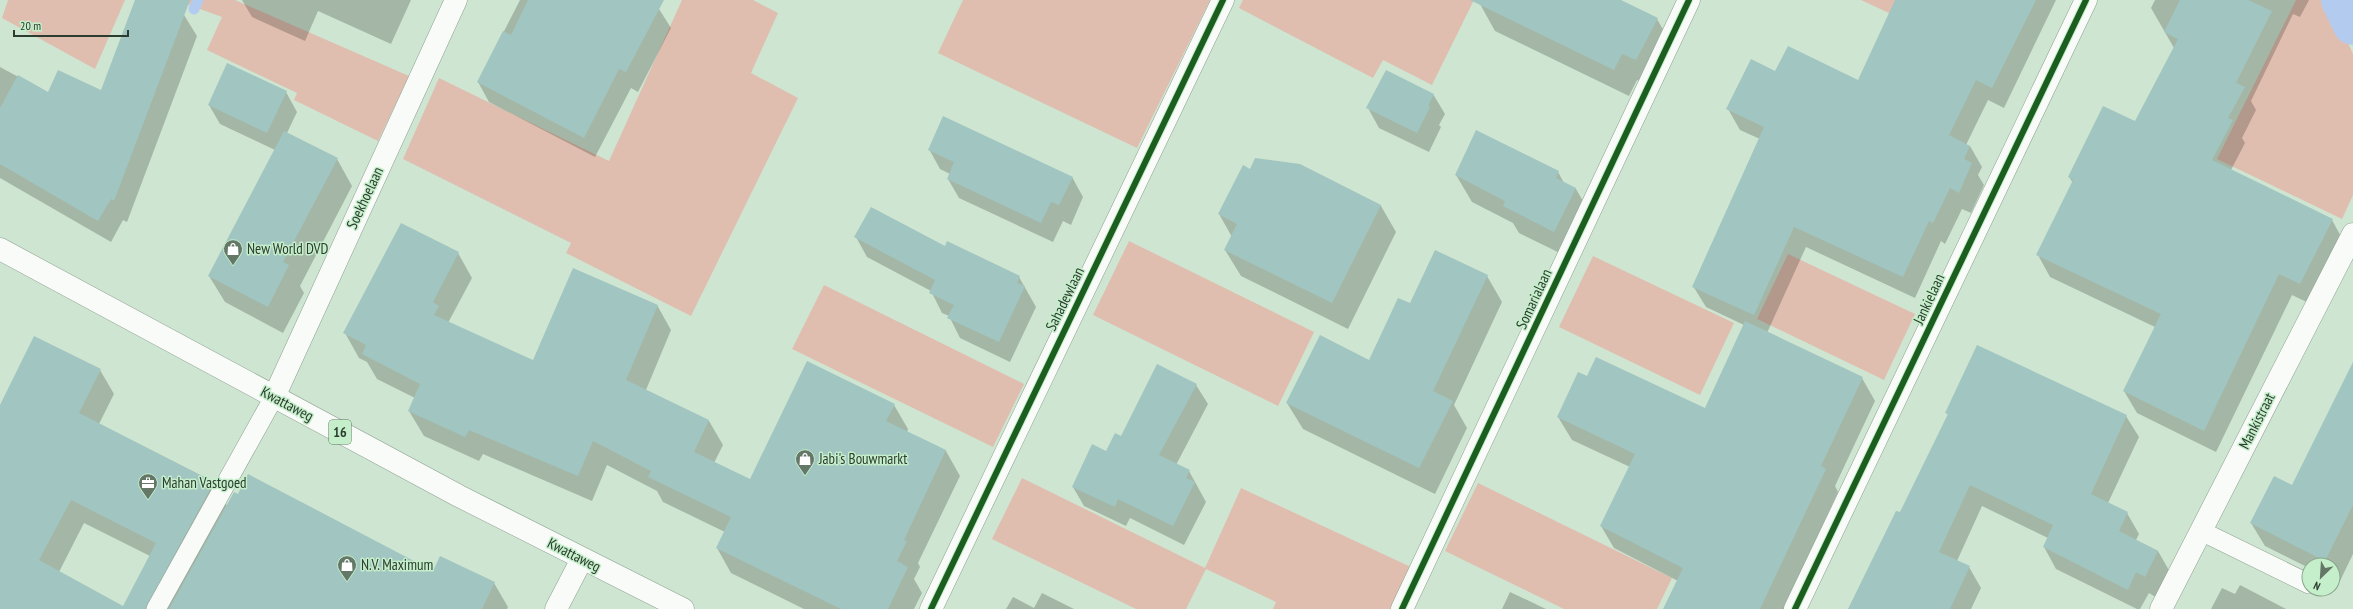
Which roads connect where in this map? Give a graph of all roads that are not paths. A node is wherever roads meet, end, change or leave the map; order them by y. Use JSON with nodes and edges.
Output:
{"nodes":[{"id":1,"x":456,"y":0,"type":"edge"},
{"id":2,"x":1223,"y":0,"type":"edge"},
{"id":3,"x":1689,"y":0,"type":"edge"},
{"id":4,"x":2086,"y":0,"type":"edge"},
{"id":5,"x":2353,"y":234,"type":"edge"},
{"id":6,"x":2,"y":255,"type":"edge"},
{"id":7,"x":274,"y":397,"type":"junction"},
{"id":8,"x":2201,"y":531,"type":"junction"},
{"id":9,"x":582,"y":559,"type":"junction"},
{"id":10,"x":2301,"y":580,"type":"edge"},
{"id":11,"x":156,"y":609,"type":"edge"},
{"id":12,"x":556,"y":609,"type":"edge"},
{"id":13,"x":682,"y":609,"type":"edge"},
{"id":14,"x":931,"y":609,"type":"edge"},
{"id":15,"x":1402,"y":609,"type":"edge"},
{"id":16,"x":1795,"y":609,"type":"edge"},
{"id":17,"x":2161,"y":609,"type":"edge"}],
"edges":[{"from":1,"to":7,"type":"street","name":"Soekhoelaan"},
{"from":2,"to":14,"type":"street","name":"Sahadewlaan"},
{"from":3,"to":15,"type":"street","name":"Somarialaan"},
{"from":4,"to":16,"type":"street","name":"Jankielaan"},
{"from":5,"to":8,"type":"street","name":"Mankistraat"},
{"from":6,"to":7,"type":"street","name":"Kwattaweg","number":"16"},
{"from":7,"to":9,"type":"street","name":"Kwattaweg","number":"16"},
{"from":7,"to":11,"type":"lane"},
{"from":8,"to":10,"type":"lane"},
{"from":8,"to":17,"type":"street","name":"Mankistraat"},
{"from":9,"to":12,"type":"street"},
{"from":9,"to":13,"type":"street","name":"Kwattaweg","number":"16"}]}
